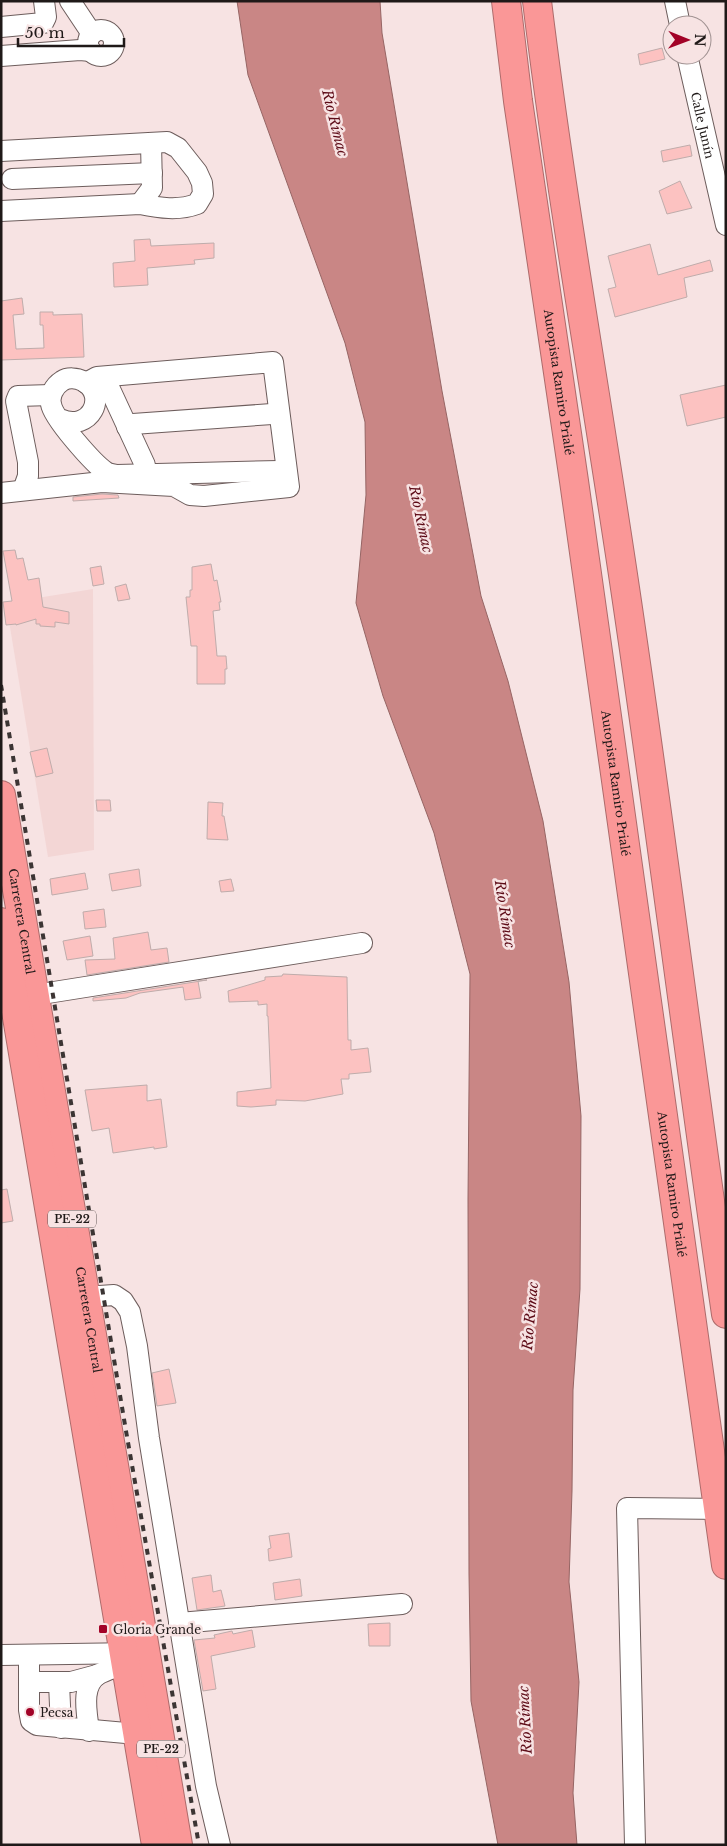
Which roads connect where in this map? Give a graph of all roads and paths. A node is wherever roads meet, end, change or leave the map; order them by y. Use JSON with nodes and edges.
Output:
{"nodes":[{"id":1,"x":44,"y":1,"type":"edge"},
{"id":2,"x":70,"y":1,"type":"edge"},
{"id":3,"x":506,"y":1,"type":"edge"},
{"id":4,"x":537,"y":1,"type":"edge"},
{"id":5,"x":675,"y":1,"type":"edge"},
{"id":6,"x":678,"y":15,"type":"edge"},
{"id":7,"x":1,"y":27,"type":"edge"},
{"id":8,"x":1,"y":56,"type":"edge"},
{"id":9,"x":689,"y":65,"type":"edge"},
{"id":10,"x":151,"y":143,"type":"junction"},
{"id":11,"x":1,"y":151,"type":"edge"},
{"id":12,"x":1,"y":158,"type":"edge"},
{"id":13,"x":152,"y":173,"type":"junction"},
{"id":14,"x":12,"y":179,"type":"junction"},
{"id":15,"x":140,"y":204,"type":"junction"},
{"id":16,"x":27,"y":209,"type":"junction"},
{"id":17,"x":1,"y":210,"type":"edge"},
{"id":18,"x":726,"y":225,"type":"edge"},
{"id":19,"x":97,"y":386,"type":"junction"},
{"id":20,"x":51,"y":395,"type":"junction"},
{"id":21,"x":272,"y":418,"type":"junction"},
{"id":22,"x":68,"y":421,"type":"junction"},
{"id":23,"x":129,"y":432,"type":"junction"},
{"id":24,"x":141,"y":465,"type":"junction"},
{"id":25,"x":282,"y":477,"type":"junction"},
{"id":26,"x":24,"y":490,"type":"junction"},
{"id":27,"x":1,"y":492,"type":"edge"},
{"id":28,"x":1,"y":794,"type":"edge"},
{"id":29,"x":1,"y":922,"type":"edge"},
{"id":30,"x":362,"y":943,"type":"dead end"},
{"id":31,"x":6,"y":979,"type":"edge"},
{"id":32,"x":35,"y":995,"type":"junction"},
{"id":33,"x":85,"y":1297,"type":"junction"},
{"id":34,"x":726,"y":1314,"type":"edge"},
{"id":35,"x":722,"y":1509,"type":"edge"},
{"id":36,"x":726,"y":1564,"type":"edge"},
{"id":37,"x":402,"y":1604,"type":"dead end"},
{"id":38,"x":179,"y":1623,"type":"junction"},
{"id":39,"x":1,"y":1642,"type":"edge"},
{"id":40,"x":132,"y":1651,"type":"junction"},
{"id":41,"x":1,"y":1655,"type":"edge"},
{"id":42,"x":29,"y":1655,"type":"junction"},
{"id":43,"x":73,"y":1655,"type":"junction"},
{"id":44,"x":97,"y":1675,"type":"junction"},
{"id":45,"x":29,"y":1682,"type":"junction"},
{"id":46,"x":65,"y":1682,"type":"junction"},
{"id":47,"x":61,"y":1728,"type":"junction"},
{"id":48,"x":89,"y":1730,"type":"junction"},
{"id":49,"x":137,"y":1734,"type":"junction"},
{"id":50,"x":156,"y":1845,"type":"edge"},
{"id":51,"x":178,"y":1845,"type":"edge"},
{"id":52,"x":220,"y":1845,"type":"edge"},
{"id":53,"x":635,"y":1845,"type":"edge"}],
"edges":[{"from":1,"to":7,"type":"street"},
{"from":2,"to":8,"type":"street"},
{"from":3,"to":35,"type":"highway","name":"Autopista Ramiro Prialé"},
{"from":4,"to":34,"type":"highway"},
{"from":5,"to":6,"type":"street"},
{"from":9,"to":18,"type":"street","name":"Calle Junín"},
{"from":10,"to":11,"type":"street"},
{"from":10,"to":13,"type":"street"},
{"from":10,"to":15,"type":"street"},
{"from":12,"to":14,"type":"street"},
{"from":13,"to":14,"type":"street"},
{"from":13,"to":15,"type":"street"},
{"from":14,"to":16,"type":"street"},
{"from":15,"to":16,"type":"street"},
{"from":16,"to":17,"type":"street"},
{"from":19,"to":20,"type":"street"},
{"from":19,"to":21,"type":"street"},
{"from":19,"to":22,"type":"street"},
{"from":19,"to":23,"type":"street"},
{"from":19,"to":24,"type":"street"},
{"from":19,"to":25,"type":"street"},
{"from":20,"to":22,"type":"street"},
{"from":20,"to":26,"type":"street"},
{"from":21,"to":23,"type":"street"},
{"from":21,"to":25,"type":"street"},
{"from":22,"to":24,"type":"street"},
{"from":22,"to":25,"type":"street"},
{"from":23,"to":24,"type":"street"},
{"from":24,"to":25,"type":"street"},
{"from":25,"to":26,"type":"street"},
{"from":26,"to":27,"type":"street"},
{"from":28,"to":32,"type":"highway","name":"Carretera Central","number":"PE-22"},
{"from":29,"to":31,"type":"highway","name":"Carretera Central","number":"PE-22"},
{"from":30,"to":32,"type":"street"},
{"from":31,"to":40,"type":"highway","name":"Carretera Central","number":"PE-22"},
{"from":32,"to":33,"type":"highway","name":"Carretera Central","number":"PE-22"},
{"from":33,"to":38,"type":"street"},
{"from":33,"to":40,"type":"highway","name":"Carretera Central","number":"PE-22"},
{"from":35,"to":36,"type":"highway","name":"Autopista Ramiro Prialé"},
{"from":35,"to":53,"type":"street"},
{"from":37,"to":38,"type":"street"},
{"from":38,"to":52,"type":"street"},
{"from":39,"to":40,"type":"street"},
{"from":40,"to":43,"type":"street"},
{"from":40,"to":44,"type":"street"},
{"from":40,"to":49,"type":"highway","name":"Carretera Central","number":"PE-22"},
{"from":40,"to":51,"type":"highway","name":"Carretera Central","number":"PE-22"},
{"from":41,"to":42,"type":"street"},
{"from":42,"to":43,"type":"street"},
{"from":42,"to":45,"type":"street"},
{"from":43,"to":46,"type":"street"},
{"from":44,"to":46,"type":"street"},
{"from":44,"to":48,"type":"street"},
{"from":45,"to":46,"type":"street"},
{"from":45,"to":47,"type":"street"},
{"from":46,"to":47,"type":"street"},
{"from":47,"to":48,"type":"street"},
{"from":48,"to":49,"type":"street"},
{"from":49,"to":50,"type":"highway","name":"Carretera Central","number":"PE-22"}]}
